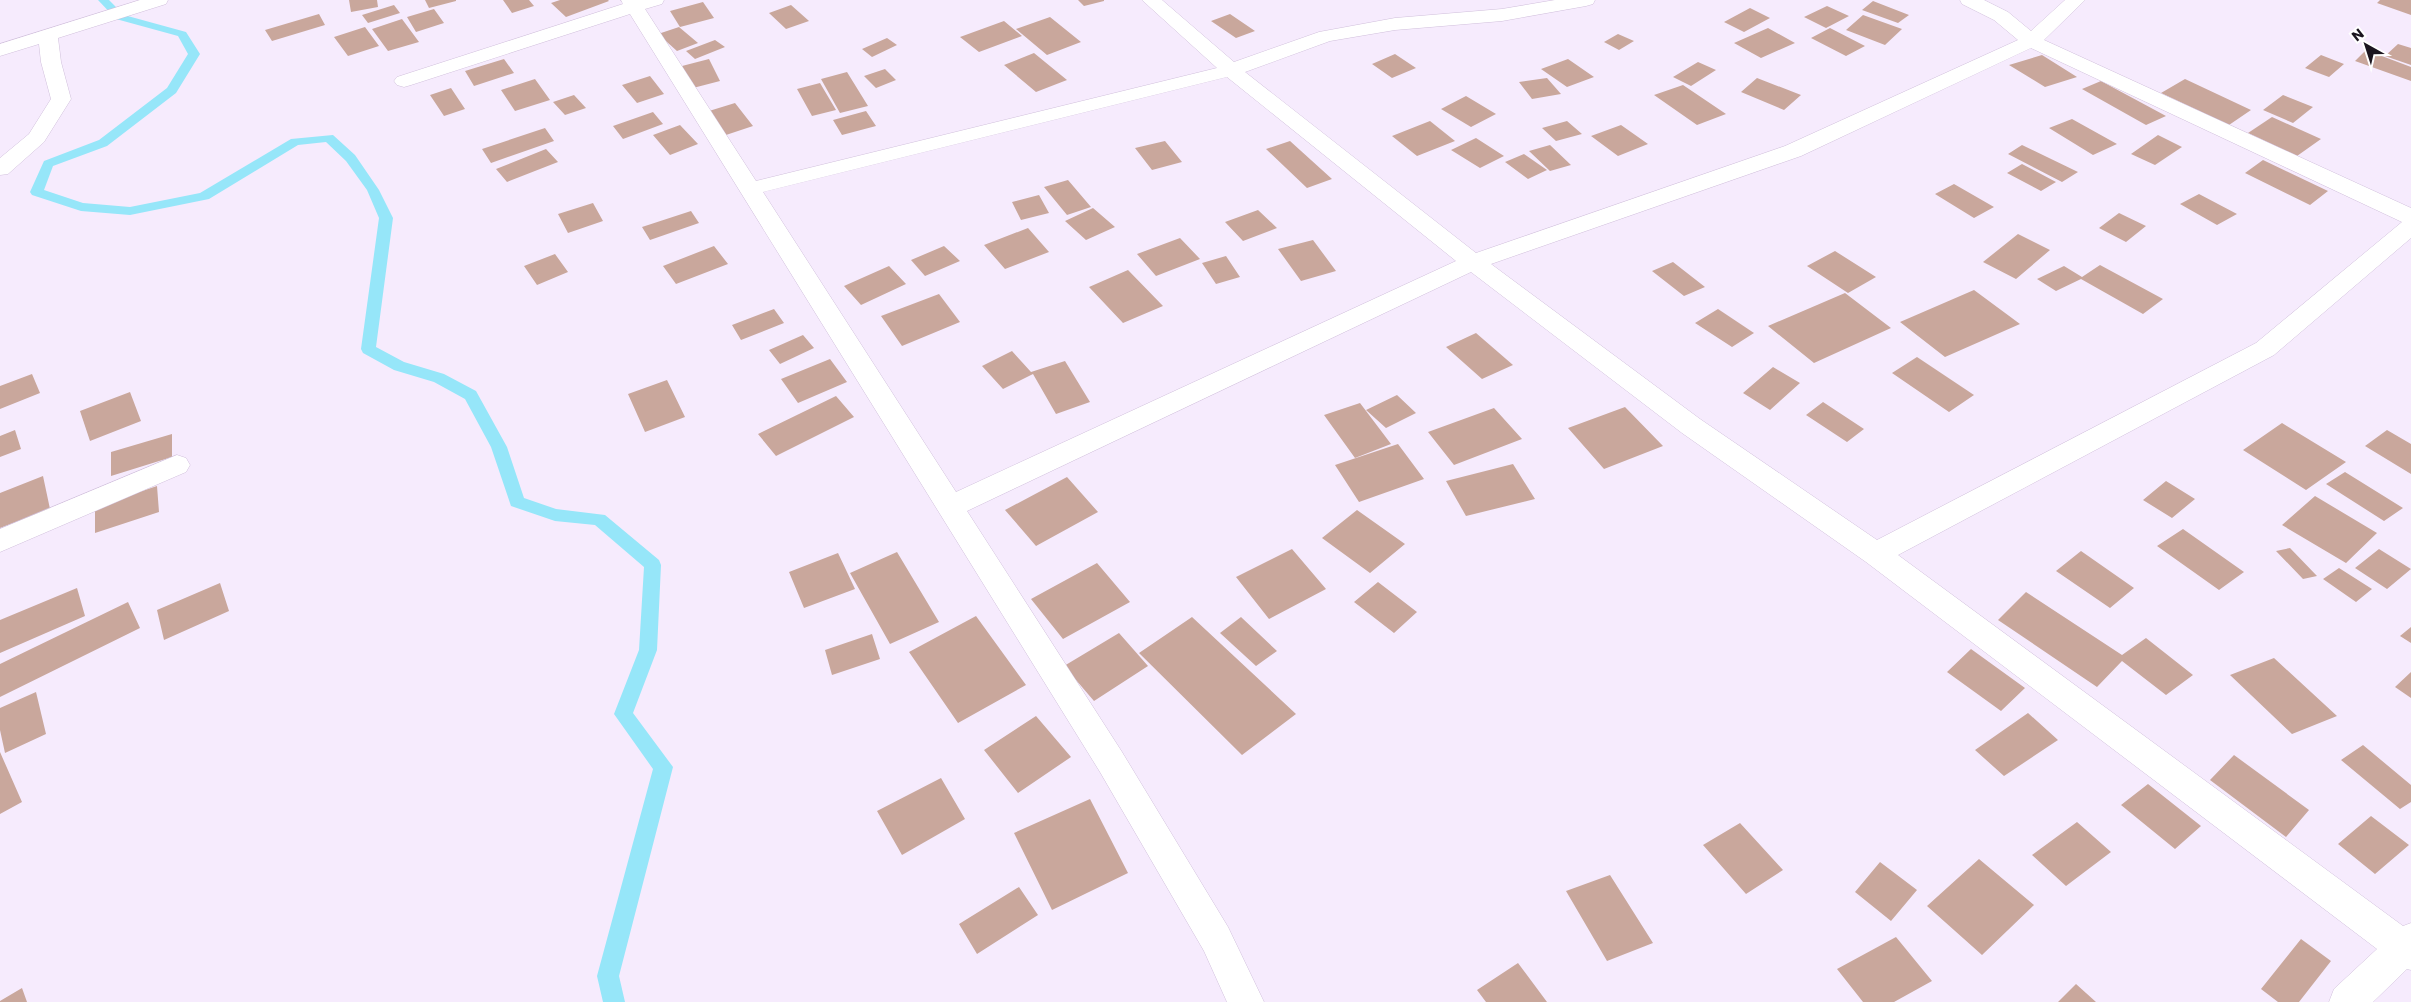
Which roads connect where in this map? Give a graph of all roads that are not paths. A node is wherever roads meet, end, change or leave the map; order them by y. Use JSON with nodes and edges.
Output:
{"nodes":[{"id":1,"x":160,"y":0,"type":"edge"},
{"id":2,"x":1151,"y":0,"type":"edge"},
{"id":3,"x":1586,"y":0,"type":"edge"},
{"id":4,"x":1969,"y":0,"type":"edge"},
{"id":5,"x":2076,"y":0,"type":"edge"},
{"id":6,"x":640,"y":2,"type":"edge"},
{"id":7,"x":48,"y":36,"type":"junction"},
{"id":8,"x":2031,"y":40,"type":"junction"},
{"id":9,"x":0,"y":50,"type":"edge"},
{"id":10,"x":1231,"y":70,"type":"junction"},
{"id":11,"x":404,"y":81,"type":"dead end"},
{"id":12,"x":0,"y":169,"type":"edge"},
{"id":13,"x":750,"y":189,"type":"junction"},
{"id":14,"x":2411,"y":217,"type":"edge"},
{"id":15,"x":2411,"y":226,"type":"edge"},
{"id":16,"x":1472,"y":262,"type":"junction"},
{"id":17,"x":177,"y":465,"type":"dead end"},
{"id":18,"x":950,"y":506,"type":"junction"},
{"id":19,"x":0,"y":542,"type":"edge"},
{"id":20,"x":1876,"y":554,"type":"junction"},
{"id":21,"x":2408,"y":946,"type":"edge"},
{"id":22,"x":1246,"y":1002,"type":"edge"},
{"id":23,"x":2347,"y":1002,"type":"edge"}],
"edges":[{"from":1,"to":7,"type":"street"},
{"from":2,"to":10,"type":"street"},
{"from":3,"to":10,"type":"street"},
{"from":4,"to":8,"type":"street"},
{"from":5,"to":8,"type":"street"},
{"from":6,"to":11,"type":"street"},
{"from":6,"to":13,"type":"street"},
{"from":7,"to":9,"type":"street"},
{"from":7,"to":12,"type":"street"},
{"from":8,"to":14,"type":"street"},
{"from":8,"to":16,"type":"street"},
{"from":10,"to":13,"type":"street"},
{"from":10,"to":16,"type":"street"},
{"from":13,"to":18,"type":"street"},
{"from":15,"to":20,"type":"street"},
{"from":16,"to":18,"type":"street"},
{"from":16,"to":20,"type":"street"},
{"from":17,"to":19,"type":"street"},
{"from":18,"to":22,"type":"street"},
{"from":20,"to":21,"type":"street"},
{"from":21,"to":23,"type":"street"}]}
